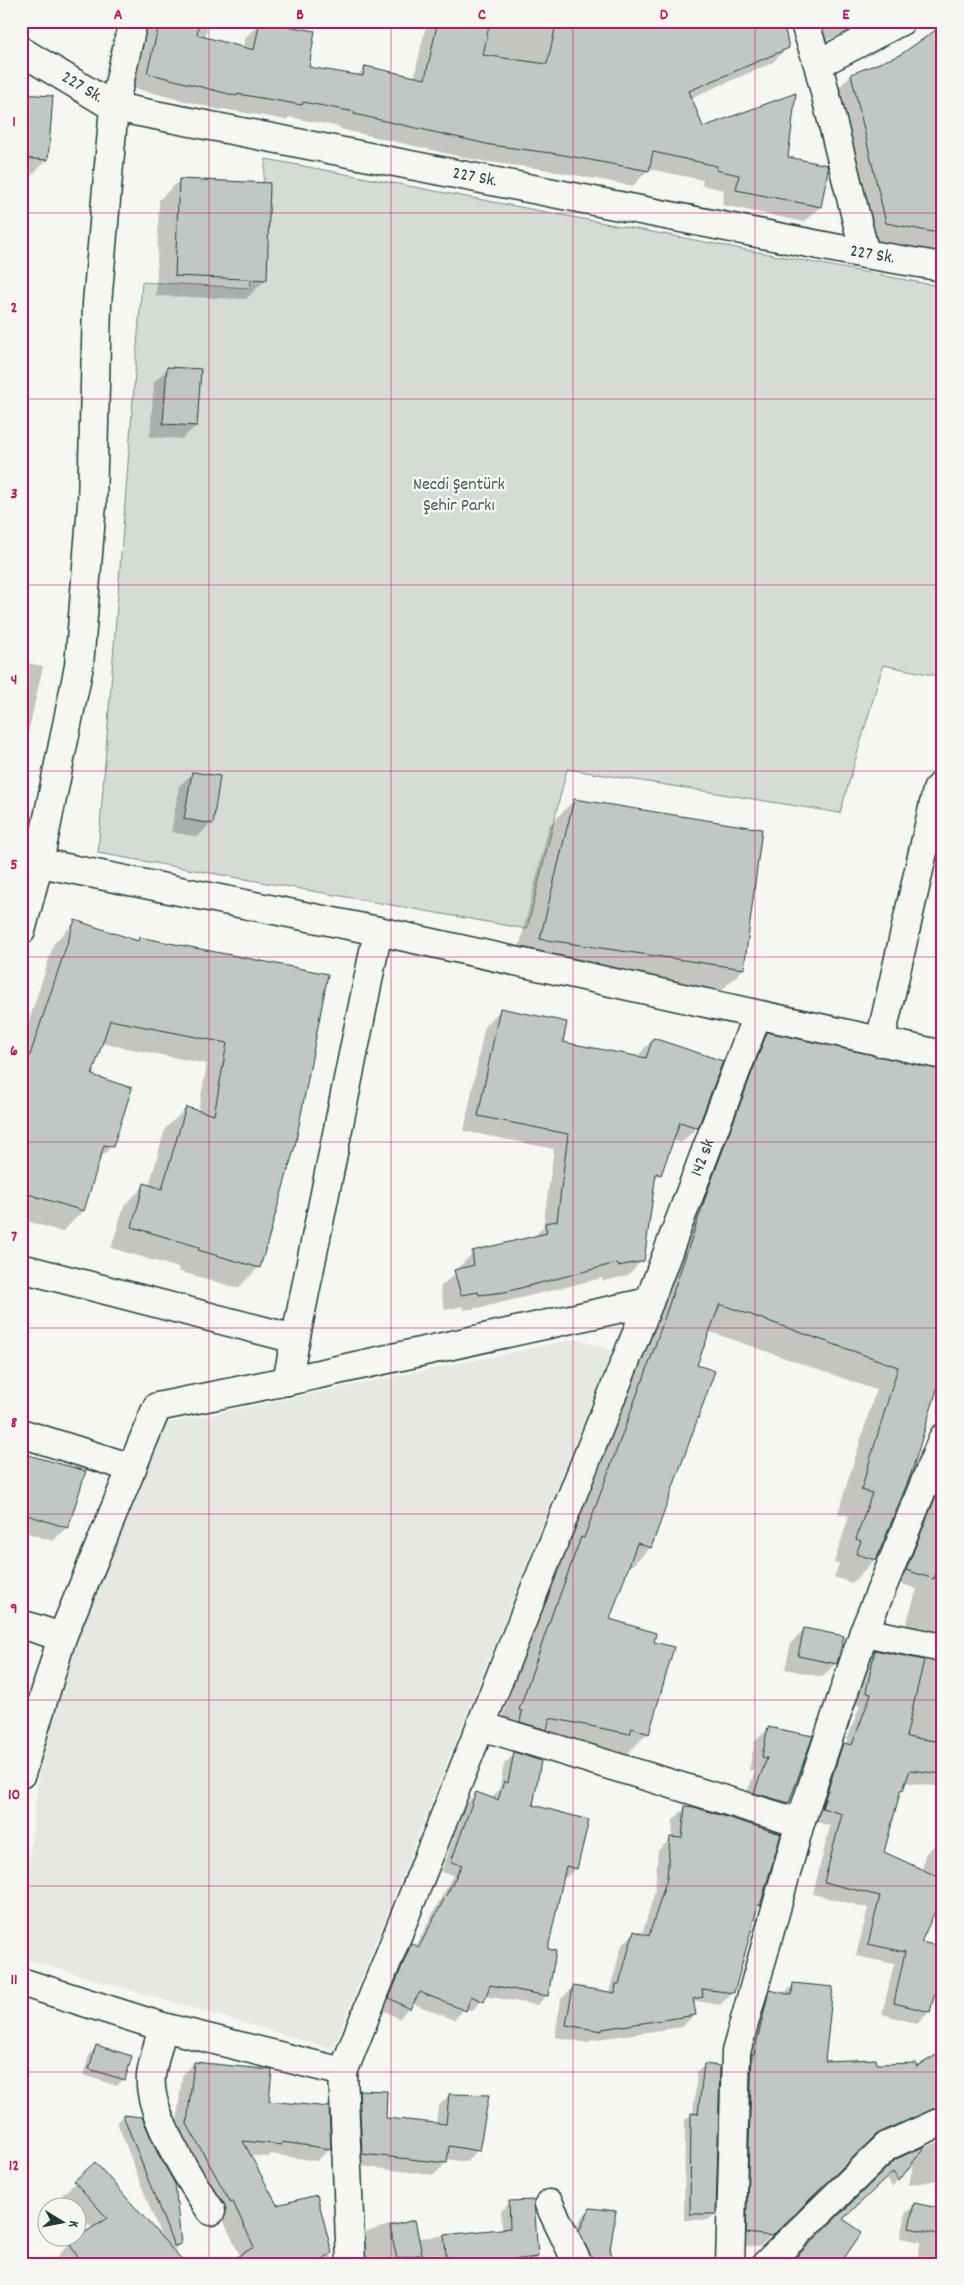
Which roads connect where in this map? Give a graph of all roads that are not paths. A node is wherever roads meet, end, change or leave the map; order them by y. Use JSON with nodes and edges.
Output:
{"nodes":[{"id":1,"x":134,"y":21,"type":"edge"},
{"id":2,"x":804,"y":21,"type":"edge"},
{"id":3,"x":901,"y":21,"type":"edge"},
{"id":4,"x":21,"y":51,"type":"edge"},
{"id":5,"x":818,"y":64,"type":"junction"},
{"id":6,"x":114,"y":107,"type":"junction"},
{"id":7,"x":865,"y":254,"type":"junction"},
{"id":8,"x":943,"y":267,"type":"edge"},
{"id":9,"x":943,"y":784,"type":"edge"},
{"id":10,"x":30,"y":861,"type":"edge"},
{"id":11,"x":21,"y":931,"type":"edge"},
{"id":12,"x":378,"y":931,"type":"junction"},
{"id":13,"x":758,"y":1015,"type":"junction"},
{"id":14,"x":880,"y":1042,"type":"junction"},
{"id":15,"x":943,"y":1055,"type":"edge"},
{"id":16,"x":21,"y":1268,"type":"edge"},
{"id":17,"x":650,"y":1302,"type":"junction"},
{"id":18,"x":295,"y":1339,"type":"junction"},
{"id":19,"x":287,"y":1381,"type":"junction"},
{"id":20,"x":21,"y":1433,"type":"edge"},
{"id":21,"x":943,"y":1438,"type":"edge"},
{"id":22,"x":132,"y":1468,"type":"junction"},
{"id":23,"x":21,"y":1624,"type":"edge"},
{"id":24,"x":864,"y":1632,"type":"junction"},
{"id":25,"x":62,"y":1637,"type":"junction"},
{"id":26,"x":943,"y":1648,"type":"edge"},
{"id":27,"x":481,"y":1726,"type":"junction"},
{"id":28,"x":21,"y":1774,"type":"edge"},
{"id":29,"x":800,"y":1823,"type":"junction"},
{"id":30,"x":21,"y":1982,"type":"edge"},
{"id":31,"x":163,"y":2027,"type":"junction"},
{"id":32,"x":343,"y":2072,"type":"junction"},
{"id":33,"x":943,"y":2121,"type":"edge"},
{"id":34,"x":549,"y":2204,"type":"dead end"},
{"id":35,"x":211,"y":2211,"type":"dead end"},
{"id":36,"x":351,"y":2264,"type":"edge"},
{"id":37,"x":578,"y":2264,"type":"edge"},
{"id":38,"x":730,"y":2264,"type":"edge"},
{"id":39,"x":766,"y":2264,"type":"edge"}],
"edges":[{"from":1,"to":6,"type":"street"},
{"from":2,"to":5,"type":"street"},
{"from":3,"to":5,"type":"street"},
{"from":4,"to":6,"type":"street","name":"227 Sk."},
{"from":5,"to":7,"type":"street"},
{"from":6,"to":7,"type":"street","name":"227 Sk."},
{"from":6,"to":10,"type":"street"},
{"from":7,"to":8,"type":"street","name":"227 Sk."},
{"from":9,"to":14,"type":"street"},
{"from":10,"to":11,"type":"street"},
{"from":10,"to":12,"type":"street"},
{"from":12,"to":13,"type":"street"},
{"from":12,"to":18,"type":"street"},
{"from":13,"to":14,"type":"street"},
{"from":13,"to":17,"type":"street","name":"142 sk"},
{"from":14,"to":15,"type":"street"},
{"from":16,"to":18,"type":"street"},
{"from":17,"to":19,"type":"street"},
{"from":17,"to":27,"type":"street","name":"142 sk"},
{"from":18,"to":19,"type":"street"},
{"from":19,"to":22,"type":"street"},
{"from":20,"to":22,"type":"street"},
{"from":21,"to":24,"type":"street"},
{"from":22,"to":25,"type":"street"},
{"from":23,"to":25,"type":"street"},
{"from":24,"to":26,"type":"street"},
{"from":24,"to":29,"type":"street"},
{"from":25,"to":28,"type":"street"},
{"from":27,"to":29,"type":"street"},
{"from":27,"to":32,"type":"street","name":"142 sk"},
{"from":29,"to":38,"type":"street"},
{"from":30,"to":31,"type":"street"},
{"from":31,"to":32,"type":"street"},
{"from":31,"to":35,"type":"street"},
{"from":32,"to":36,"type":"street"},
{"from":33,"to":39,"type":"street"},
{"from":34,"to":37,"type":"street"}]}
